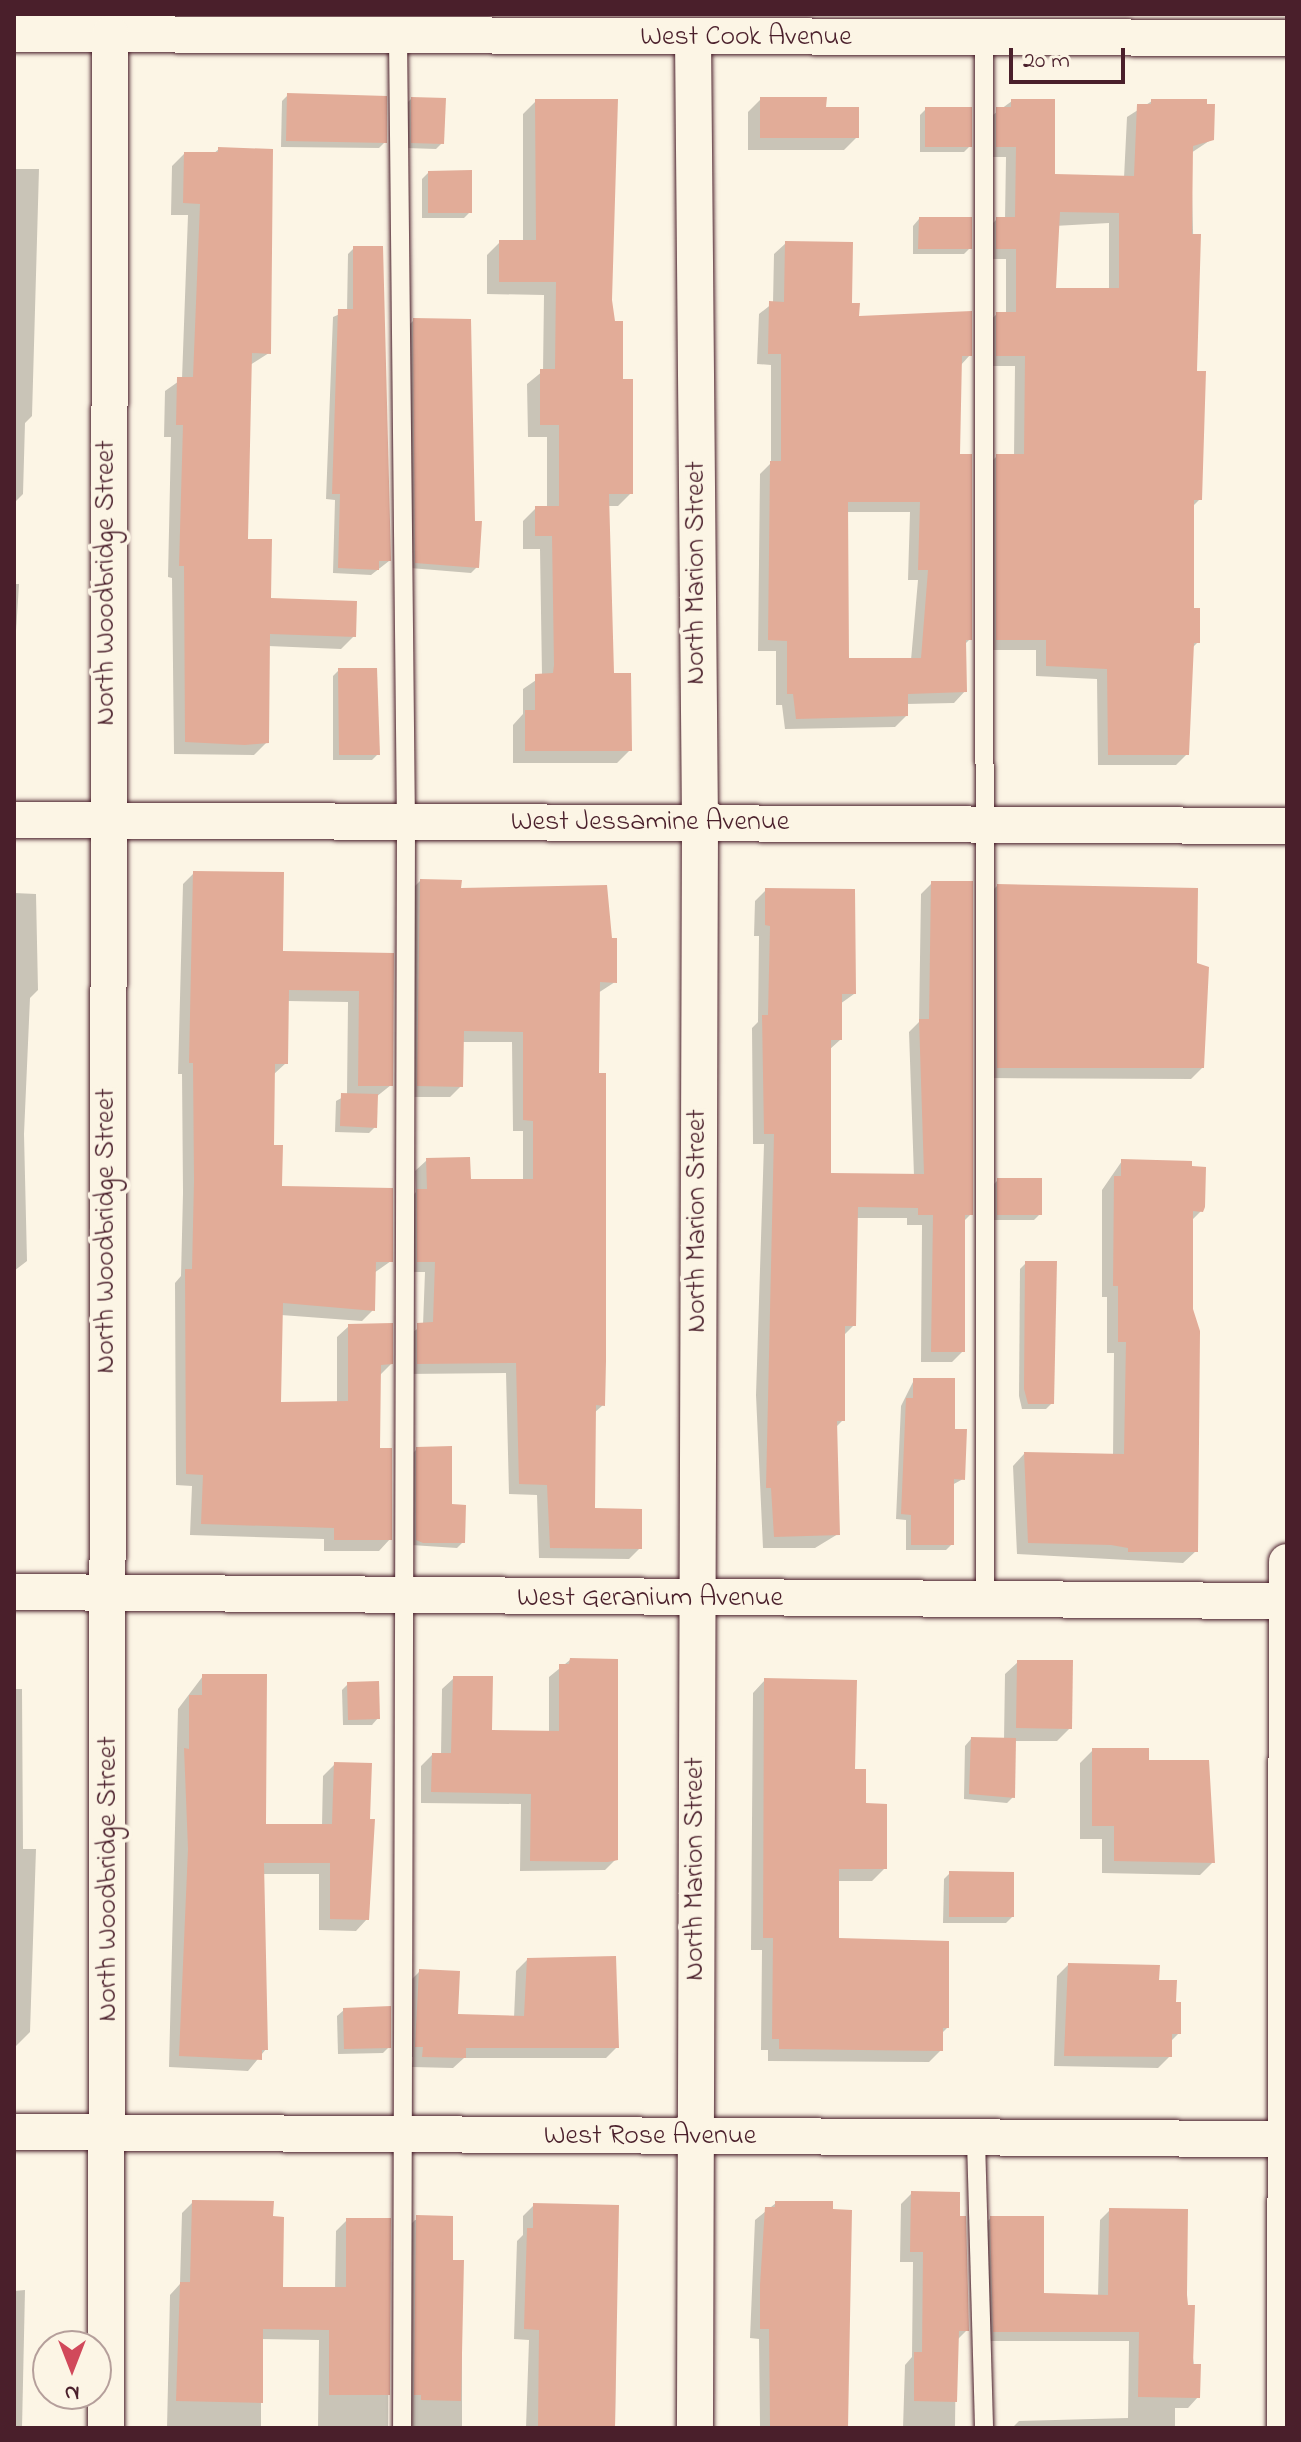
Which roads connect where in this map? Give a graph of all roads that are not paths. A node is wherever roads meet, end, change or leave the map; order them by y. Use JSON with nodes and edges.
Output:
{"nodes":[{"id":1,"x":693,"y":26,"type":"edge"},
{"id":2,"x":14,"y":34,"type":"edge"},
{"id":3,"x":110,"y":34,"type":"junction"},
{"id":4,"x":398,"y":36,"type":"junction"},
{"id":5,"x":1287,"y":38,"type":"edge"},
{"id":6,"x":984,"y":39,"type":"junction"},
{"id":7,"x":14,"y":820,"type":"edge"},
{"id":8,"x":106,"y":820,"type":"junction"},
{"id":9,"x":406,"y":822,"type":"junction"},
{"id":10,"x":700,"y":823,"type":"junction"},
{"id":11,"x":986,"y":824,"type":"junction"},
{"id":12,"x":1287,"y":826,"type":"edge"},
{"id":13,"x":1287,"y":1562,"type":"edge"},
{"id":14,"x":14,"y":1592,"type":"edge"},
{"id":15,"x":108,"y":1594,"type":"junction"},
{"id":16,"x":402,"y":1598,"type":"junction"},
{"id":17,"x":696,"y":1600,"type":"junction"},
{"id":18,"x":985,"y":1601,"type":"junction"},
{"id":19,"x":1287,"y":1601,"type":"edge"},
{"id":20,"x":14,"y":2132,"type":"edge"},
{"id":21,"x":110,"y":2133,"type":"junction"},
{"id":22,"x":404,"y":2135,"type":"junction"},
{"id":23,"x":696,"y":2138,"type":"junction"},
{"id":24,"x":1286,"y":2139,"type":"edge"},
{"id":25,"x":976,"y":2140,"type":"junction"},
{"id":26,"x":106,"y":2428,"type":"edge"},
{"id":27,"x":402,"y":2428,"type":"edge"},
{"id":28,"x":695,"y":2428,"type":"edge"},
{"id":29,"x":984,"y":2428,"type":"edge"},
{"id":30,"x":1285,"y":2428,"type":"edge"}],
"edges":[{"from":1,"to":4,"type":"street","name":"West Cook Avenue"},
{"from":1,"to":6,"type":"street","name":"West Cook Avenue"},
{"from":1,"to":10,"type":"street","name":"North Marion Street"},
{"from":2,"to":3,"type":"street","name":"West Cook Avenue"},
{"from":3,"to":4,"type":"street","name":"West Cook Avenue"},
{"from":3,"to":8,"type":"street","name":"North Woodbridge Street"},
{"from":4,"to":9,"type":"lane"},
{"from":5,"to":6,"type":"street","name":"West Cook Avenue"},
{"from":6,"to":11,"type":"lane"},
{"from":7,"to":8,"type":"street","name":"West Jessamine Avenue"},
{"from":8,"to":9,"type":"street","name":"West Jessamine Avenue"},
{"from":8,"to":15,"type":"street","name":"North Woodbridge Street"},
{"from":9,"to":10,"type":"street","name":"West Jessamine Avenue"},
{"from":9,"to":16,"type":"lane"},
{"from":10,"to":11,"type":"street","name":"West Jessamine Avenue"},
{"from":10,"to":17,"type":"street","name":"North Marion Street"},
{"from":11,"to":12,"type":"street","name":"West Jessamine Avenue"},
{"from":11,"to":18,"type":"lane"},
{"from":13,"to":19,"type":"street"},
{"from":14,"to":15,"type":"street","name":"West Geranium Avenue"},
{"from":15,"to":16,"type":"street","name":"West Geranium Avenue"},
{"from":15,"to":21,"type":"street","name":"North Woodbridge Street"},
{"from":16,"to":17,"type":"street","name":"West Geranium Avenue"},
{"from":16,"to":22,"type":"lane"},
{"from":17,"to":18,"type":"street","name":"West Geranium Avenue"},
{"from":17,"to":23,"type":"street","name":"North Marion Street"},
{"from":18,"to":19,"type":"street","name":"West Geranium Avenue"},
{"from":19,"to":24,"type":"street"},
{"from":20,"to":21,"type":"street","name":"West Rose Avenue"},
{"from":21,"to":22,"type":"street","name":"West Rose Avenue"},
{"from":21,"to":26,"type":"street","name":"North Woodbridge Street"},
{"from":22,"to":23,"type":"street","name":"West Rose Avenue"},
{"from":22,"to":27,"type":"lane"},
{"from":23,"to":25,"type":"street","name":"West Rose Avenue"},
{"from":23,"to":28,"type":"street","name":"North Marion Street"},
{"from":24,"to":25,"type":"street","name":"West Rose Avenue"},
{"from":24,"to":30,"type":"street"},
{"from":25,"to":29,"type":"lane"}]}
